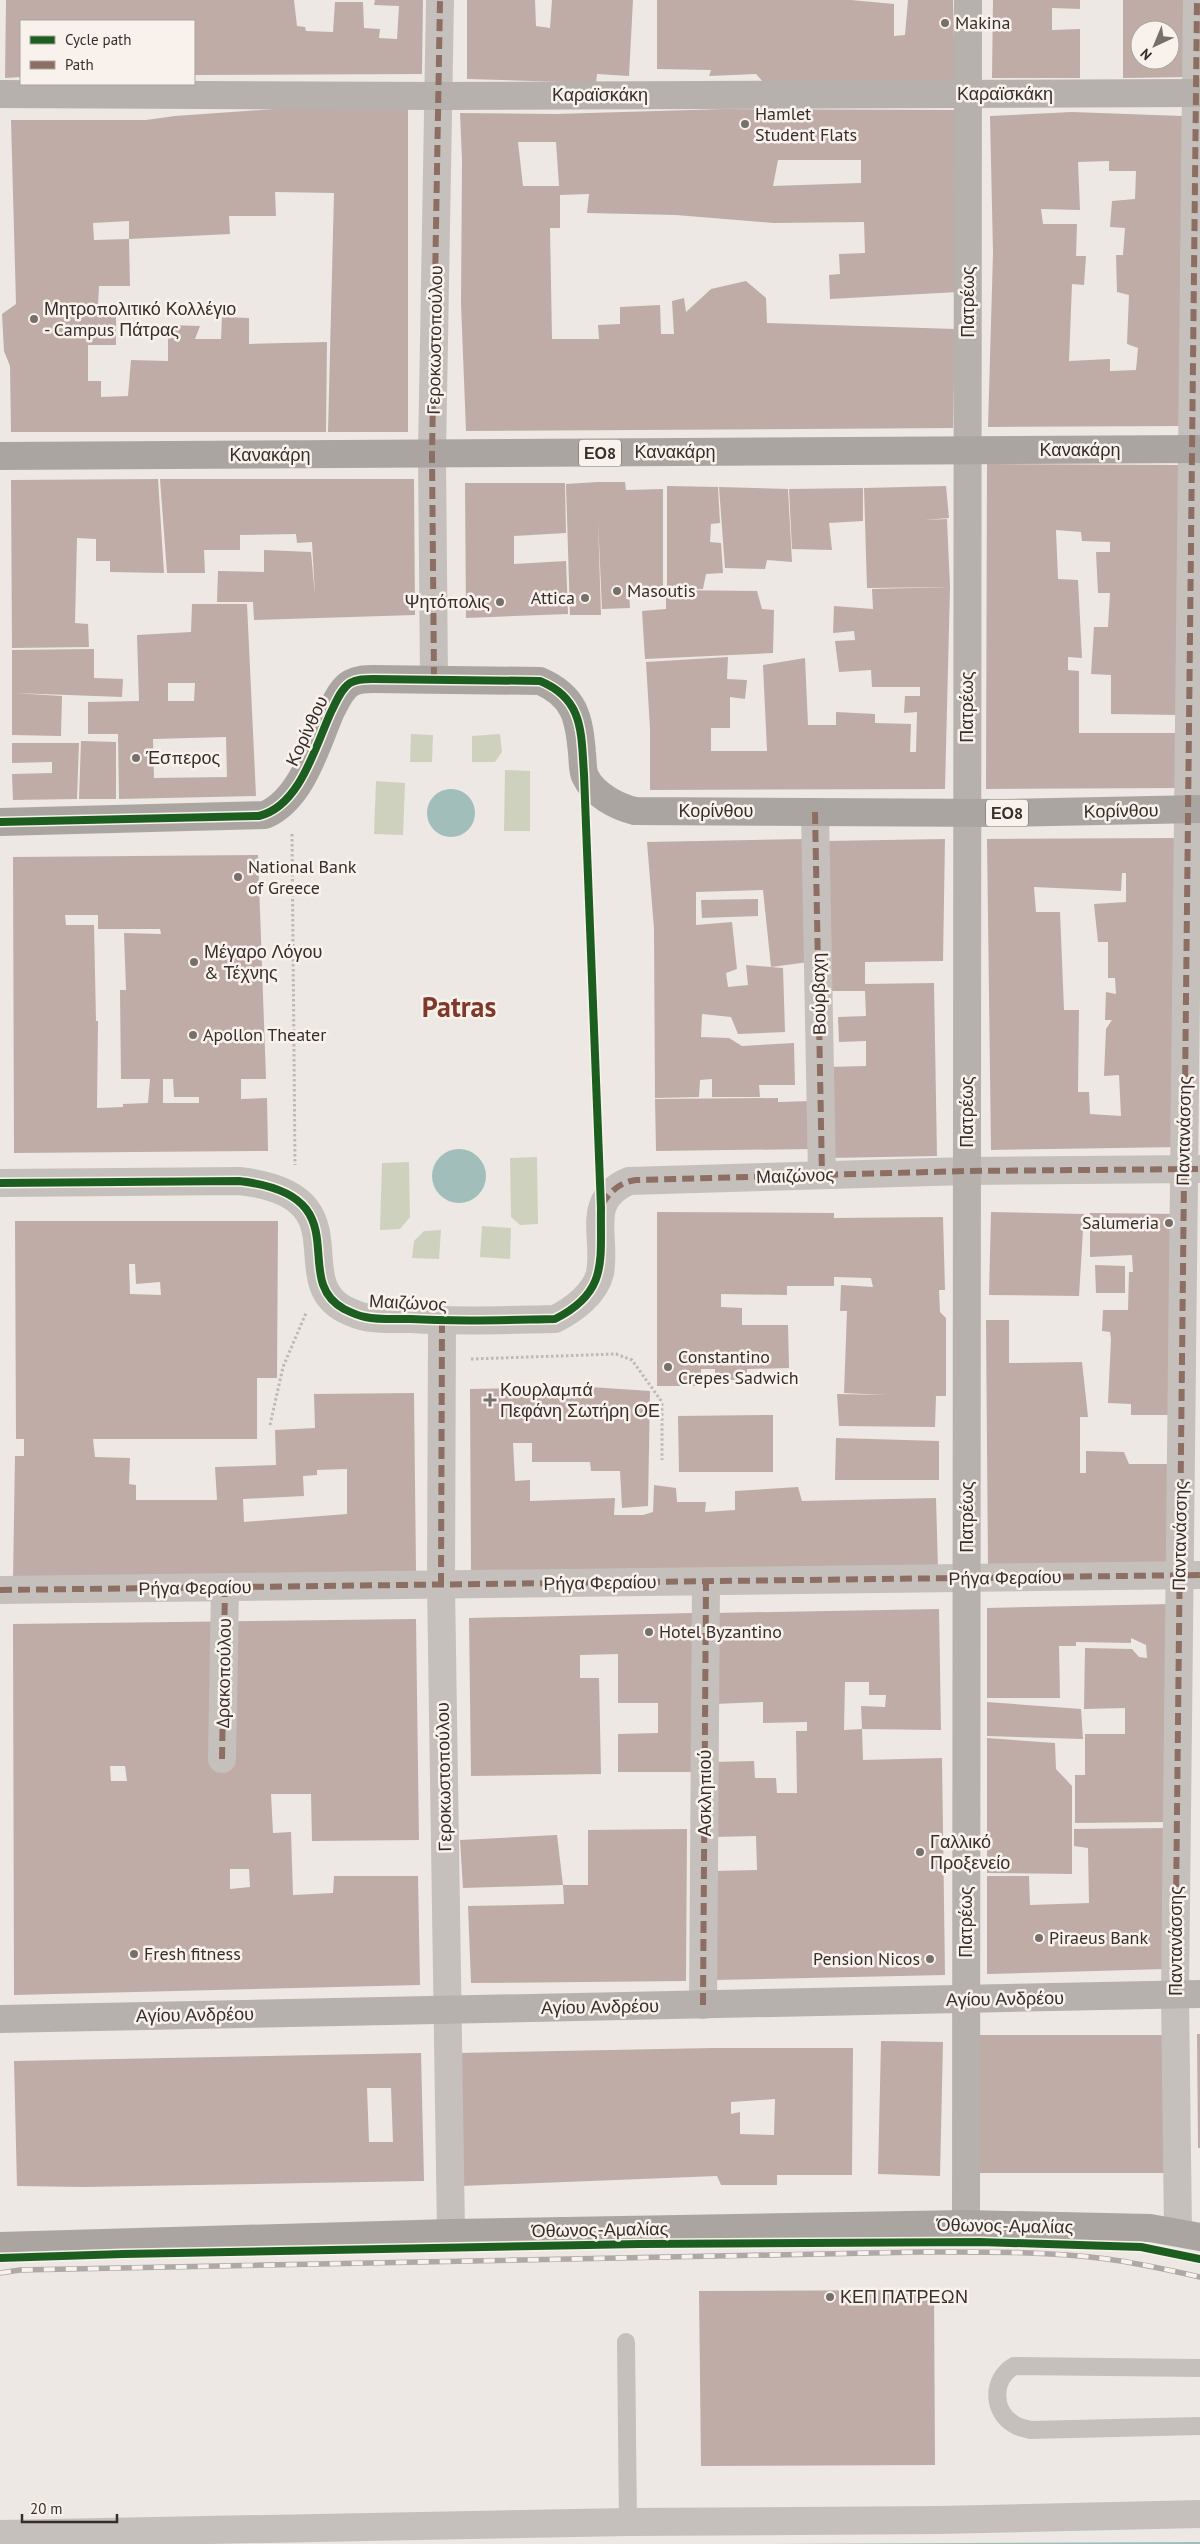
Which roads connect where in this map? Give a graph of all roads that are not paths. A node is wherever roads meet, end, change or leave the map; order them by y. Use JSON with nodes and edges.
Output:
{"nodes":[{"id":1,"x":440,"y":0,"type":"edge"},
{"id":2,"x":968,"y":0,"type":"edge"},
{"id":3,"x":1197,"y":0,"type":"edge"},
{"id":4,"x":0,"y":94,"type":"edge"},
{"id":5,"x":968,"y":94,"type":"junction"},
{"id":6,"x":1198,"y":94,"type":"edge"},
{"id":7,"x":440,"y":96,"type":"junction"},
{"id":8,"x":1196,"y":449,"type":"edge"},
{"id":9,"x":968,"y":450,"type":"junction"},
{"id":10,"x":432,"y":454,"type":"junction"},
{"id":11,"x":0,"y":456,"type":"edge"},
{"id":12,"x":434,"y":680,"type":"junction"},
{"id":13,"x":1194,"y":809,"type":"edge"},
{"id":14,"x":815,"y":812,"type":"junction"},
{"id":15,"x":967,"y":813,"type":"junction"},
{"id":16,"x":0,"y":822,"type":"edge"},
{"id":17,"x":1192,"y":1169,"type":"edge"},
{"id":18,"x":967,"y":1171,"type":"junction"},
{"id":19,"x":822,"y":1176,"type":"junction"},
{"id":20,"x":0,"y":1183,"type":"edge"},
{"id":21,"x":442,"y":1321,"type":"junction"},
{"id":22,"x":1190,"y":1576,"type":"edge"},
{"id":23,"x":966,"y":1578,"type":"junction"},
{"id":24,"x":706,"y":1582,"type":"junction"},
{"id":25,"x":441,"y":1585,"type":"junction"},
{"id":26,"x":225,"y":1588,"type":"junction"},
{"id":27,"x":0,"y":1590,"type":"edge"},
{"id":28,"x":222,"y":1759,"type":"dead end"},
{"id":29,"x":1188,"y":1995,"type":"edge"},
{"id":30,"x":966,"y":2000,"type":"junction"},
{"id":31,"x":703,"y":2005,"type":"junction"},
{"id":32,"x":448,"y":2010,"type":"junction"},
{"id":33,"x":0,"y":2019,"type":"edge"},
{"id":34,"x":966,"y":2224,"type":"junction"},
{"id":35,"x":451,"y":2233,"type":"junction"},
{"id":36,"x":1189,"y":2235,"type":"edge"},
{"id":37,"x":0,"y":2246,"type":"edge"},
{"id":38,"x":626,"y":2342,"type":"dead end"},
{"id":39,"x":1200,"y":2368,"type":"edge"},
{"id":40,"x":1200,"y":2426,"type":"edge"},
{"id":41,"x":1200,"y":2514,"type":"edge"},
{"id":42,"x":628,"y":2522,"type":"junction"},
{"id":43,"x":0,"y":2534,"type":"edge"}],
"edges":[{"from":1,"to":7,"type":"street","name":"Γεροκωστοπούλου"},
{"from":2,"to":5,"type":"main road","name":"Πατρέως"},
{"from":3,"to":6,"type":"street","name":"Παντανάσσης"},
{"from":4,"to":7,"type":"main road","name":"Καραϊσκάκη"},
{"from":5,"to":6,"type":"main road","name":"Καραϊσκάκη"},
{"from":5,"to":7,"type":"main road","name":"Καραϊσκάκη"},
{"from":5,"to":9,"type":"main road","name":"Πατρέως"},
{"from":6,"to":8,"type":"street","name":"Παντανάσσης"},
{"from":7,"to":10,"type":"street","name":"Γεροκωστοπούλου"},
{"from":8,"to":9,"type":"main road","name":"Κανακάρη","number":"ΕΟ8"},
{"from":8,"to":13,"type":"street","name":"Παντανάσσης"},
{"from":9,"to":10,"type":"main road","name":"Κανακάρη","number":"ΕΟ8"},
{"from":9,"to":15,"type":"main road","name":"Πατρέως"},
{"from":10,"to":11,"type":"main road","name":"Κανακάρη","number":"ΕΟ8"},
{"from":10,"to":12,"type":"street","name":"Γεροκωστοπούλου"},
{"from":12,"to":14,"type":"main road","name":"Κορίνθου","number":"ΕΟ8"},
{"from":12,"to":16,"type":"main road","name":"Κορίνθου"},
{"from":13,"to":15,"type":"main road","name":"Κορίνθου","number":"ΕΟ8"},
{"from":13,"to":17,"type":"street","name":"Παντανάσσης"},
{"from":14,"to":15,"type":"main road","name":"Κορίνθου","number":"ΕΟ8"},
{"from":14,"to":19,"type":"street","name":"Βούρβαχη"},
{"from":15,"to":18,"type":"main road","name":"Πατρέως"},
{"from":17,"to":18,"type":"street","name":"Μαιζώνος"},
{"from":17,"to":22,"type":"street","name":"Παντανάσσης"},
{"from":18,"to":19,"type":"street","name":"Μαιζώνος"},
{"from":18,"to":23,"type":"main road","name":"Πατρέως"},
{"from":19,"to":21,"type":"street","name":"Μαιζώνος"},
{"from":20,"to":21,"type":"street","name":"Μαιζώνος"},
{"from":21,"to":25,"type":"street","name":"Γεροκωστοπούλου"},
{"from":22,"to":23,"type":"street","name":"Ρήγα Φεραίου"},
{"from":22,"to":29,"type":"street","name":"Παντανάσσης"},
{"from":23,"to":24,"type":"street","name":"Ρήγα Φεραίου"},
{"from":23,"to":30,"type":"main road","name":"Πατρέως"},
{"from":24,"to":25,"type":"street","name":"Ρήγα Φεραίου"},
{"from":24,"to":31,"type":"street","name":"Ασκληπιού"},
{"from":25,"to":26,"type":"street","name":"Ρήγα Φεραίου"},
{"from":25,"to":32,"type":"street","name":"Γεροκωστοπούλου"},
{"from":26,"to":27,"type":"street","name":"Ρήγα Φεραίου"},
{"from":26,"to":28,"type":"street","name":"Δρακοπούλου"},
{"from":29,"to":30,"type":"main road","name":"Αγίου Ανδρέου"},
{"from":29,"to":36,"type":"street","name":"Παντανάσσης"},
{"from":30,"to":31,"type":"main road","name":"Αγίου Ανδρέου"},
{"from":30,"to":34,"type":"main road","name":"Πατρέως"},
{"from":31,"to":32,"type":"main road","name":"Αγίου Ανδρέου"},
{"from":32,"to":33,"type":"main road","name":"Αγίου Ανδρέου"},
{"from":32,"to":35,"type":"street","name":"Γεροκωστοπούλου"},
{"from":34,"to":35,"type":"main road","name":"Όθωνος-Αμαλίας"},
{"from":34,"to":36,"type":"main road","name":"Όθωνος-Αμαλίας"},
{"from":35,"to":37,"type":"main road","name":"Όθωνος-Αμαλίας"},
{"from":38,"to":42,"type":"lane"},
{"from":39,"to":40,"type":"lane"},
{"from":41,"to":42,"type":"street"},
{"from":42,"to":43,"type":"street"}]}
